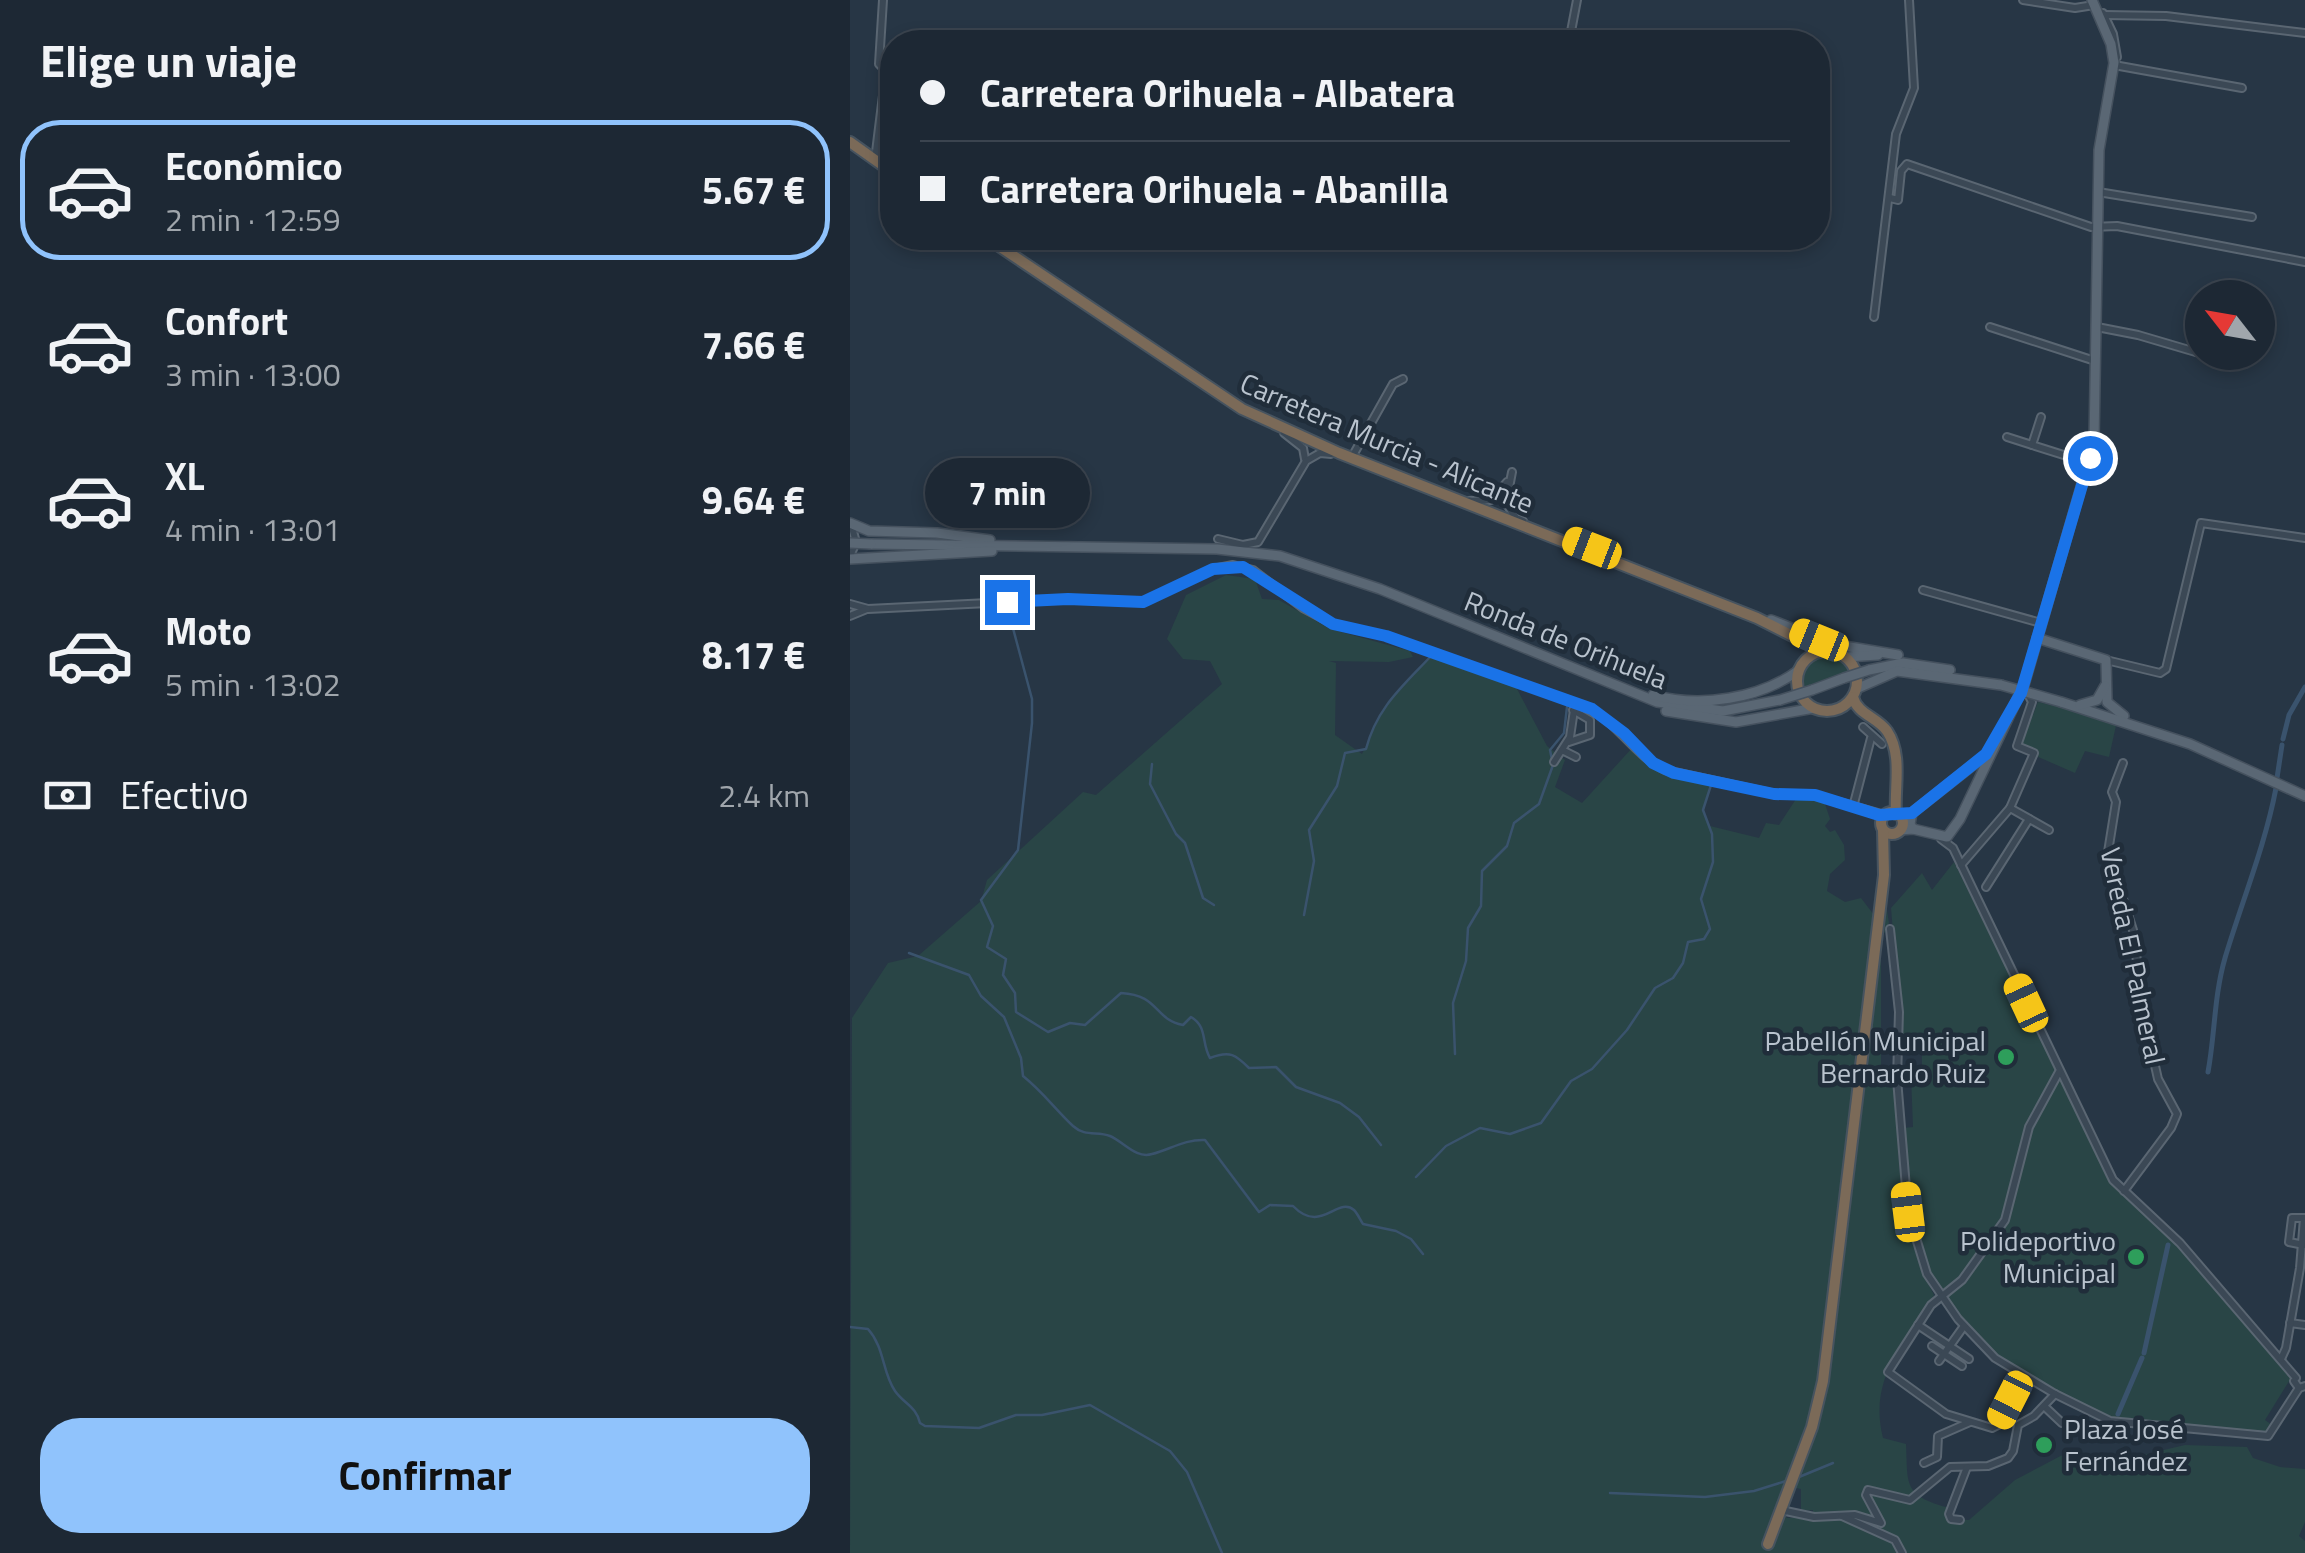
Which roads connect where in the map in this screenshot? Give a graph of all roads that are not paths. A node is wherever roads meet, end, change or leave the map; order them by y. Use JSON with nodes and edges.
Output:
{"nodes":[{"id":1,"x":883,"y":0,"type":"edge"},
{"id":2,"x":1577,"y":0,"type":"edge"},
{"id":3,"x":1909,"y":0,"type":"edge"},
{"id":4,"x":2022,"y":0,"type":"edge"},
{"id":5,"x":2093,"y":2,"type":"edge"},
{"id":6,"x":2104,"y":15,"type":"junction"},
{"id":7,"x":881,"y":30,"type":"edge"},
{"id":8,"x":1571,"y":30,"type":"edge"},
{"id":9,"x":2305,"y":33,"type":"edge"},
{"id":10,"x":2114,"y":64,"type":"junction"},
{"id":11,"x":2242,"y":88,"type":"dead end"},
{"id":12,"x":880,"y":120,"type":"edge"},
{"id":13,"x":850,"y":142,"type":"edge"},
{"id":14,"x":875,"y":160,"type":"junction"},
{"id":15,"x":880,"y":164,"type":"edge"},
{"id":16,"x":2098,"y":192,"type":"junction"},
{"id":17,"x":1890,"y":198,"type":"junction"},
{"id":18,"x":2252,"y":217,"type":"dead end"},
{"id":19,"x":2098,"y":227,"type":"junction"},
{"id":20,"x":1005,"y":250,"type":"edge"},
{"id":21,"x":2305,"y":262,"type":"edge"},
{"id":22,"x":1874,"y":317,"type":"dead end"},
{"id":23,"x":1990,"y":327,"type":"dead end"},
{"id":24,"x":2097,"y":327,"type":"junction"},
{"id":25,"x":2185,"y":348,"type":"edge"},
{"id":26,"x":2096,"y":362,"type":"junction"},
{"id":27,"x":1403,"y":379,"type":"dead end"},
{"id":28,"x":1253,"y":414,"type":"junction"},
{"id":29,"x":2041,"y":417,"type":"dead end"},
{"id":30,"x":2008,"y":438,"type":"dead end"},
{"id":31,"x":1316,"y":444,"type":"junction"},
{"id":32,"x":2032,"y":445,"type":"junction"},
{"id":33,"x":1352,"y":458,"type":"junction"},
{"id":34,"x":1305,"y":459,"type":"junction"},
{"id":35,"x":2089,"y":462,"type":"junction"},
{"id":36,"x":1366,"y":464,"type":"junction"},
{"id":37,"x":1301,"y":470,"type":"junction"},
{"id":38,"x":1444,"y":494,"type":"junction"},
{"id":39,"x":1498,"y":497,"type":"junction"},
{"id":40,"x":1506,"y":503,"type":"junction"},
{"id":41,"x":1494,"y":514,"type":"junction"},
{"id":42,"x":850,"y":523,"type":"edge"},
{"id":43,"x":2305,"y":538,"type":"edge"},
{"id":44,"x":1218,"y":539,"type":"dead end"},
{"id":45,"x":850,"y":543,"type":"edge"},
{"id":46,"x":1068,"y":547,"type":"junction"},
{"id":47,"x":1098,"y":547,"type":"junction"},
{"id":48,"x":850,"y":557,"type":"edge"},
{"id":49,"x":1923,"y":590,"type":"dead end"},
{"id":50,"x":850,"y":604,"type":"edge"},
{"id":51,"x":868,"y":609,"type":"junction"},
{"id":52,"x":1738,"y":609,"type":"junction"},
{"id":53,"x":850,"y":617,"type":"edge"},
{"id":54,"x":1758,"y":617,"type":"junction"},
{"id":55,"x":2039,"y":630,"type":"junction"},
{"id":56,"x":1797,"y":638,"type":"junction"},
{"id":57,"x":2052,"y":642,"type":"junction"},
{"id":58,"x":1525,"y":649,"type":"junction"},
{"id":59,"x":1822,"y":651,"type":"junction"},
{"id":60,"x":2033,"y":652,"type":"junction"},
{"id":61,"x":1898,"y":656,"type":"junction"},
{"id":62,"x":1846,"y":657,"type":"junction"},
{"id":63,"x":2108,"y":664,"type":"junction"},
{"id":64,"x":1801,"y":666,"type":"junction"},
{"id":65,"x":1573,"y":669,"type":"junction"},
{"id":66,"x":1968,"y":675,"type":"junction"},
{"id":67,"x":2107,"y":683,"type":"junction"},
{"id":68,"x":2001,"y":684,"type":"junction"},
{"id":69,"x":1854,"y":693,"type":"junction"},
{"id":70,"x":2021,"y":693,"type":"junction"},
{"id":71,"x":2074,"y":705,"type":"junction"},
{"id":72,"x":1574,"y":706,"type":"junction"},
{"id":73,"x":1814,"y":708,"type":"junction"},
{"id":74,"x":1839,"y":708,"type":"junction"},
{"id":75,"x":1863,"y":727,"type":"dead end"},
{"id":76,"x":2144,"y":728,"type":"junction"},
{"id":77,"x":1871,"y":738,"type":"junction"},
{"id":78,"x":1995,"y":743,"type":"junction"},
{"id":79,"x":1882,"y":744,"type":"dead end"},
{"id":80,"x":1565,"y":746,"type":"junction"},
{"id":81,"x":1576,"y":757,"type":"dead end"},
{"id":82,"x":1554,"y":762,"type":"dead end"},
{"id":83,"x":2123,"y":763,"type":"dead end"},
{"id":84,"x":1963,"y":777,"type":"junction"},
{"id":85,"x":1974,"y":786,"type":"junction"},
{"id":86,"x":2305,"y":796,"type":"edge"},
{"id":87,"x":1853,"y":807,"type":"junction"},
{"id":88,"x":2010,"y":808,"type":"junction"},
{"id":89,"x":1912,"y":813,"type":"junction"},
{"id":90,"x":1889,"y":819,"type":"junction"},
{"id":91,"x":2029,"y":820,"type":"junction"},
{"id":92,"x":1956,"y":826,"type":"junction"},
{"id":93,"x":1913,"y":829,"type":"junction"},
{"id":94,"x":2048,"y":830,"type":"dead end"},
{"id":95,"x":1898,"y":831,"type":"junction"},
{"id":96,"x":1943,"y":837,"type":"junction"},
{"id":97,"x":1953,"y":848,"type":"junction"},
{"id":98,"x":1961,"y":865,"type":"junction"},
{"id":99,"x":1884,"y":875,"type":"junction"},
{"id":100,"x":1986,"y":887,"type":"dead end"},
{"id":101,"x":1890,"y":929,"type":"dead end"},
{"id":102,"x":2060,"y":1072,"type":"junction"},
{"id":103,"x":2124,"y":1191,"type":"junction"},
{"id":104,"x":2304,"y":1218,"type":"edge"},
{"id":105,"x":2304,"y":1245,"type":"edge"},
{"id":106,"x":2302,"y":1273,"type":"edge"},
{"id":107,"x":1940,"y":1296,"type":"junction"},
{"id":108,"x":2290,"y":1323,"type":"junction"},
{"id":109,"x":1918,"y":1325,"type":"junction"},
{"id":110,"x":2305,"y":1325,"type":"edge"},
{"id":111,"x":1964,"y":1326,"type":"junction"},
{"id":112,"x":1947,"y":1345,"type":"junction"},
{"id":113,"x":1932,"y":1346,"type":"dead end"},
{"id":114,"x":1942,"y":1357,"type":"junction"},
{"id":115,"x":2280,"y":1359,"type":"junction"},
{"id":116,"x":2026,"y":1378,"type":"junction"},
{"id":117,"x":2302,"y":1384,"type":"edge"},
{"id":118,"x":2054,"y":1394,"type":"junction"},
{"id":119,"x":2045,"y":1407,"type":"junction"},
{"id":120,"x":1971,"y":1422,"type":"junction"},
{"id":121,"x":2062,"y":1423,"type":"dead end"},
{"id":122,"x":1924,"y":1463,"type":"dead end"},
{"id":123,"x":1967,"y":1468,"type":"junction"},
{"id":124,"x":1781,"y":1510,"type":"junction"},
{"id":125,"x":1840,"y":1516,"type":"junction"},
{"id":126,"x":1960,"y":1520,"type":"dead end"},
{"id":127,"x":1768,"y":1544,"type":"dead end"},
{"id":128,"x":1902,"y":1553,"type":"edge"}],
"edges":[{"from":1,"to":7,"type":"street"},
{"from":2,"to":8,"type":"street"},
{"from":3,"to":17,"type":"street"},
{"from":4,"to":5,"type":"street"},
{"from":5,"to":6,"type":"street"},
{"from":5,"to":10,"type":"main road"},
{"from":6,"to":9,"type":"street"},
{"from":6,"to":10,"type":"street"},
{"from":10,"to":11,"type":"street"},
{"from":10,"to":16,"type":"main road"},
{"from":12,"to":14,"type":"street"},
{"from":13,"to":14,"type":"highway"},
{"from":14,"to":15,"type":"highway"},
{"from":16,"to":18,"type":"street"},
{"from":16,"to":19,"type":"main road"},
{"from":17,"to":19,"type":"street"},
{"from":17,"to":22,"type":"street"},
{"from":19,"to":21,"type":"street"},
{"from":19,"to":24,"type":"main road"},
{"from":20,"to":28,"type":"highway","name":"Carretera Murcia - Alicante"},
{"from":23,"to":26,"type":"street"},
{"from":24,"to":25,"type":"street"},
{"from":24,"to":26,"type":"main road"},
{"from":26,"to":35,"type":"main road"},
{"from":27,"to":33,"type":"street"},
{"from":28,"to":31,"type":"highway","name":"Carretera Murcia - Alicante"},
{"from":28,"to":34,"type":"street"},
{"from":29,"to":32,"type":"street"},
{"from":30,"to":32,"type":"street"},
{"from":31,"to":33,"type":"highway","name":"Carretera Murcia - Alicante"},
{"from":31,"to":34,"type":"street"},
{"from":32,"to":35,"type":"street"},
{"from":33,"to":36,"type":"highway","name":"Carretera Murcia - Alicante"},
{"from":34,"to":37,"type":"street"},
{"from":35,"to":55,"type":"main road"},
{"from":36,"to":37,"type":"street"},
{"from":36,"to":38,"type":"highway","name":"Carretera Murcia - Alicante"},
{"from":37,"to":44,"type":"street"},
{"from":38,"to":39,"type":"street"},
{"from":38,"to":41,"type":"highway","name":"Carretera Murcia - Alicante"},
{"from":39,"to":40,"type":"street"},
{"from":39,"to":40,"type":"street"},
{"from":39,"to":41,"type":"street"},
{"from":40,"to":41,"type":"street"},
{"from":40,"to":52,"type":"street"},
{"from":41,"to":52,"type":"highway","name":"Carretera Murcia - Alicante"},
{"from":42,"to":46,"type":"main road"},
{"from":42,"to":48,"type":"street"},
{"from":43,"to":63,"type":"street"},
{"from":45,"to":46,"type":"main road","name":"Ronda de Orihuela","bridge":true},
{"from":46,"to":47,"type":"main road","name":"Ronda de Orihuela"},
{"from":47,"to":48,"type":"main road"},
{"from":47,"to":58,"type":"main road","name":"Ronda de Orihuela"},
{"from":49,"to":55,"type":"street"},
{"from":50,"to":51,"type":"street"},
{"from":50,"to":53,"type":"street"},
{"from":51,"to":53,"type":"street"},
{"from":51,"to":72,"type":"street"},
{"from":52,"to":54,"type":"highway","name":"Carretera Murcia - Alicante"},
{"from":54,"to":56,"type":"highway","name":"Carretera Murcia - Alicante"},
{"from":54,"to":61,"type":"main road"},
{"from":55,"to":57,"type":"main road"},
{"from":55,"to":60,"type":"main road"},
{"from":56,"to":59,"type":"highway","name":"Carretera Murcia - Alicante"},
{"from":56,"to":64,"type":"highway"},
{"from":57,"to":60,"type":"main road"},
{"from":57,"to":63,"type":"main road"},
{"from":58,"to":64,"type":"main road"},
{"from":58,"to":65,"type":"main road","name":"Ronda de Orihuela"},
{"from":59,"to":62,"type":"highway"},
{"from":59,"to":64,"type":"highway"},
{"from":60,"to":70,"type":"main road"},
{"from":61,"to":62,"type":"main road"},
{"from":61,"to":66,"type":"main road"},
{"from":62,"to":69,"type":"highway"},
{"from":63,"to":67,"type":"main road"},
{"from":64,"to":73,"type":"highway"},
{"from":65,"to":66,"type":"main road","name":"Ronda de Orihuela","bridge":true},
{"from":65,"to":73,"type":"main road"},
{"from":66,"to":68,"type":"main road","name":"Ronda de Orihuela"},
{"from":67,"to":71,"type":"main road"},
{"from":67,"to":76,"type":"main road"},
{"from":68,"to":69,"type":"main road"},
{"from":68,"to":71,"type":"main road","name":"Ronda de Orihuela","bridge":true},
{"from":69,"to":74,"type":"highway"},
{"from":69,"to":90,"type":"highway"},
{"from":70,"to":78,"type":"main road"},
{"from":70,"to":88,"type":"street"},
{"from":71,"to":76,"type":"main road","name":"Ronda de Orihuela"},
{"from":72,"to":80,"type":"street"},
{"from":72,"to":80,"type":"street"},
{"from":72,"to":87,"type":"street"},
{"from":73,"to":74,"type":"highway"},
{"from":74,"to":90,"type":"highway"},
{"from":75,"to":77,"type":"street"},
{"from":76,"to":86,"type":"main road","name":"Ronda de Orihuela"},
{"from":77,"to":79,"type":"street"},
{"from":77,"to":87,"type":"street"},
{"from":78,"to":84,"type":"main road"},
{"from":78,"to":85,"type":"main road"},
{"from":80,"to":81,"type":"street"},
{"from":80,"to":82,"type":"street"},
{"from":83,"to":103,"type":"street","name":"Vereda El Palmeral"},
{"from":84,"to":85,"type":"main road"},
{"from":84,"to":89,"type":"main road"},
{"from":85,"to":92,"type":"main road"},
{"from":87,"to":90,"type":"street"},
{"from":88,"to":91,"type":"street"},
{"from":88,"to":98,"type":"street"},
{"from":89,"to":90,"type":"main road"},
{"from":89,"to":93,"type":"main road"},
{"from":90,"to":95,"type":"highway"},
{"from":90,"to":99,"type":"highway"},
{"from":91,"to":94,"type":"street"},
{"from":91,"to":100,"type":"street"},
{"from":92,"to":96,"type":"main road"},
{"from":92,"to":97,"type":"street"},
{"from":93,"to":95,"type":"main road"},
{"from":93,"to":96,"type":"main road"},
{"from":95,"to":99,"type":"highway"},
{"from":96,"to":97,"type":"street"},
{"from":97,"to":98,"type":"street"},
{"from":98,"to":102,"type":"street"},
{"from":99,"to":124,"type":"highway"},
{"from":101,"to":107,"type":"street"},
{"from":102,"to":103,"type":"street"},
{"from":102,"to":107,"type":"street"},
{"from":103,"to":115,"type":"street"},
{"from":104,"to":105,"type":"street"},
{"from":104,"to":105,"type":"street"},
{"from":105,"to":106,"type":"street"},
{"from":106,"to":108,"type":"street"},
{"from":107,"to":109,"type":"street"},
{"from":107,"to":111,"type":"street"},
{"from":108,"to":110,"type":"street"},
{"from":108,"to":115,"type":"street"},
{"from":109,"to":112,"type":"street"},
{"from":109,"to":120,"type":"street"},
{"from":111,"to":112,"type":"street"},
{"from":111,"to":116,"type":"street"},
{"from":112,"to":114,"type":"street"},
{"from":112,"to":114,"type":"street"},
{"from":113,"to":114,"type":"street"},
{"from":115,"to":117,"type":"street"},
{"from":116,"to":118,"type":"street"},
{"from":116,"to":120,"type":"street"},
{"from":117,"to":118,"type":"street"},
{"from":118,"to":119,"type":"street"},
{"from":119,"to":121,"type":"street"},
{"from":119,"to":123,"type":"street"},
{"from":120,"to":122,"type":"street"},
{"from":123,"to":125,"type":"street"},
{"from":123,"to":126,"type":"street"},
{"from":124,"to":125,"type":"street"},
{"from":124,"to":127,"type":"highway"},
{"from":125,"to":128,"type":"street"}]}
